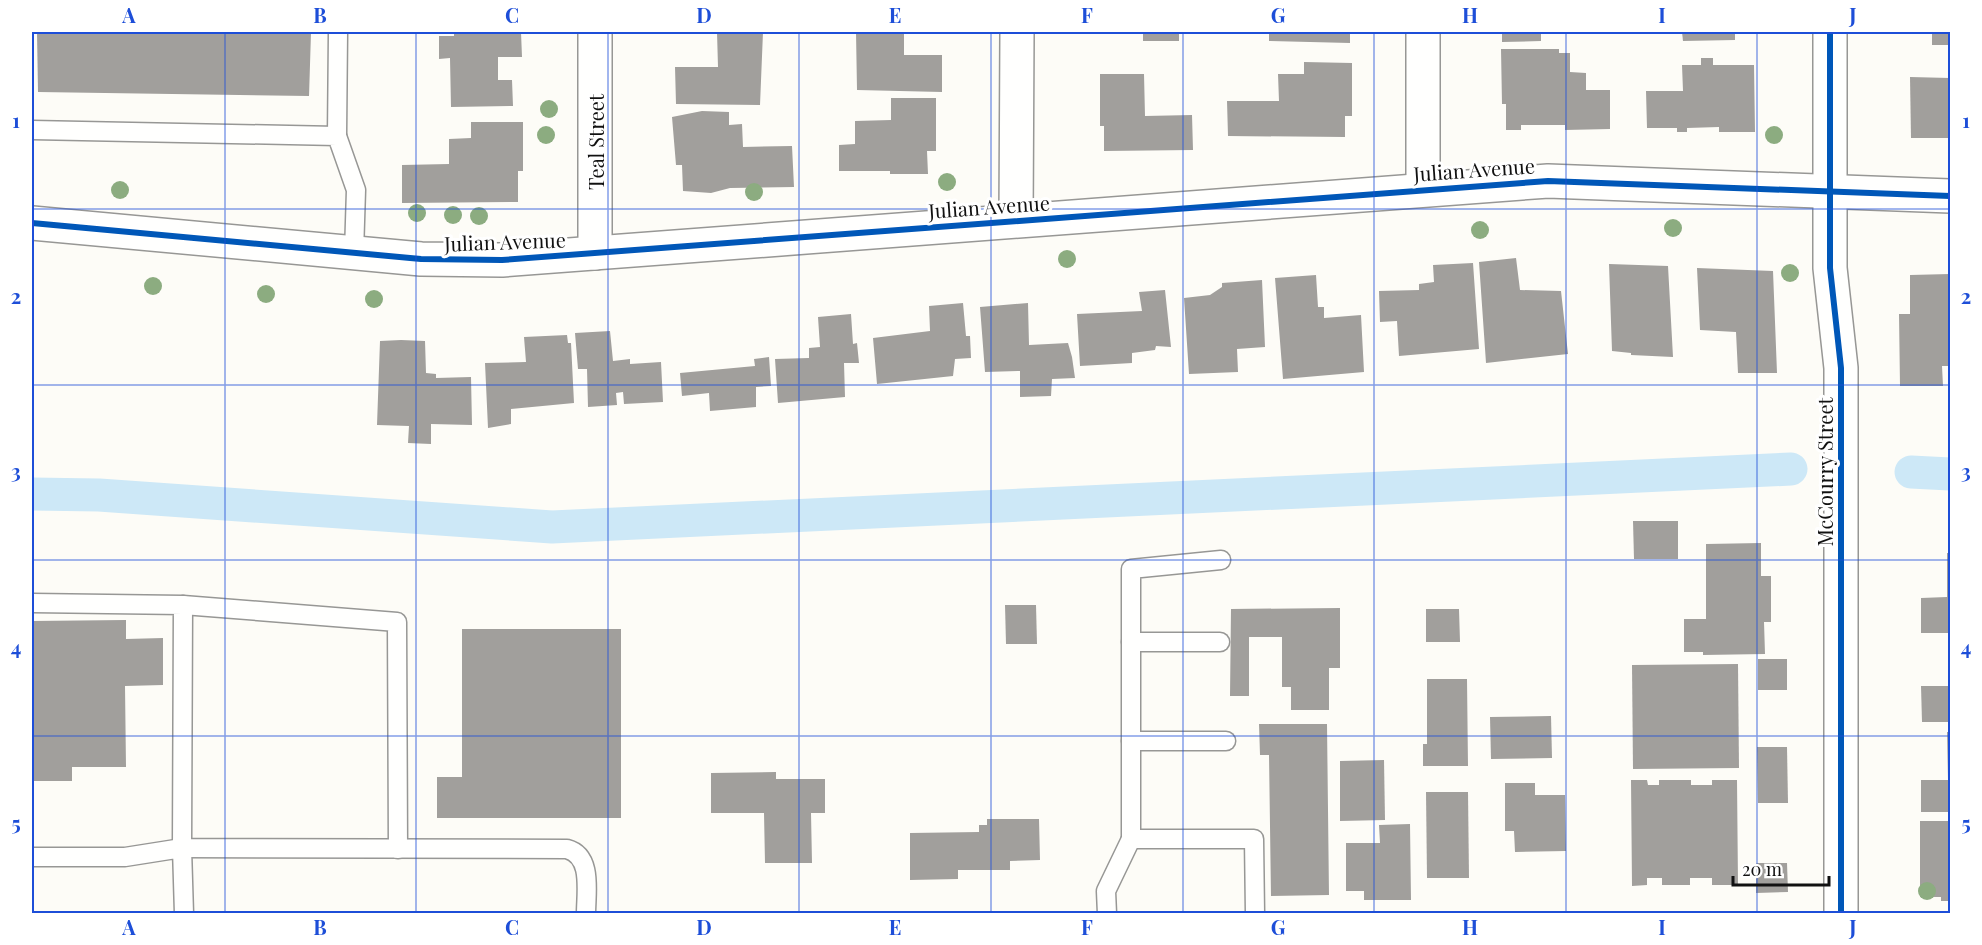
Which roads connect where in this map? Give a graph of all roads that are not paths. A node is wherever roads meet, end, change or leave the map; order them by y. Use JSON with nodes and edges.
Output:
{"nodes":[{"id":1,"x":338,"y":32,"type":"edge"},
{"id":2,"x":596,"y":32,"type":"edge"},
{"id":3,"x":1017,"y":32,"type":"edge"},
{"id":4,"x":1423,"y":32,"type":"edge"},
{"id":5,"x":1830,"y":32,"type":"edge"},
{"id":6,"x":32,"y":130,"type":"edge"},
{"id":7,"x":337,"y":136,"type":"junction"},
{"id":8,"x":1423,"y":189,"type":"junction"},
{"id":9,"x":1830,"y":191,"type":"junction"},
{"id":10,"x":1950,"y":196,"type":"edge"},
{"id":11,"x":1016,"y":220,"type":"junction"},
{"id":12,"x":32,"y":223,"type":"edge"},
{"id":13,"x":354,"y":253,"type":"junction"},
{"id":14,"x":595,"y":253,"type":"junction"},
{"id":15,"x":1221,"y":560,"type":"dead end"},
{"id":16,"x":32,"y":603,"type":"edge"},
{"id":17,"x":183,"y":605,"type":"junction"},
{"id":18,"x":1131,"y":642,"type":"junction"},
{"id":19,"x":1220,"y":642,"type":"dead end"},
{"id":20,"x":1131,"y":741,"type":"junction"},
{"id":21,"x":1226,"y":741,"type":"dead end"},
{"id":22,"x":1131,"y":839,"type":"junction"},
{"id":23,"x":182,"y":848,"type":"junction"},
{"id":24,"x":398,"y":849,"type":"junction"},
{"id":25,"x":32,"y":856,"type":"edge"},
{"id":26,"x":184,"y":914,"type":"edge"},
{"id":27,"x":586,"y":914,"type":"edge"},
{"id":28,"x":1107,"y":914,"type":"edge"},
{"id":29,"x":1255,"y":914,"type":"edge"},
{"id":30,"x":1841,"y":914,"type":"edge"}],
"edges":[{"from":1,"to":7,"type":"lane"},
{"from":2,"to":14,"type":"street","name":"Teal Street"},
{"from":3,"to":11,"type":"street"},
{"from":4,"to":8,"type":"street"},
{"from":5,"to":9,"type":"street","name":"McCourry Street"},
{"from":6,"to":7,"type":"lane"},
{"from":7,"to":13,"type":"lane"},
{"from":8,"to":9,"type":"street","name":"Julian Avenue"},
{"from":8,"to":11,"type":"street","name":"Julian Avenue"},
{"from":9,"to":10,"type":"street","name":"Julian Avenue"},
{"from":9,"to":30,"type":"street","name":"McCourry Street"},
{"from":11,"to":14,"type":"street","name":"Julian Avenue"},
{"from":12,"to":13,"type":"street","name":"Julian Avenue"},
{"from":13,"to":14,"type":"street","name":"Julian Avenue"},
{"from":15,"to":18,"type":"lane"},
{"from":16,"to":17,"type":"lane"},
{"from":17,"to":23,"type":"lane"},
{"from":17,"to":24,"type":"lane"},
{"from":18,"to":19,"type":"lane"},
{"from":18,"to":20,"type":"lane"},
{"from":20,"to":21,"type":"lane"},
{"from":20,"to":22,"type":"lane"},
{"from":22,"to":28,"type":"lane"},
{"from":22,"to":29,"type":"lane"},
{"from":23,"to":24,"type":"lane"},
{"from":23,"to":25,"type":"lane"},
{"from":23,"to":26,"type":"lane"},
{"from":24,"to":27,"type":"lane"}]}
